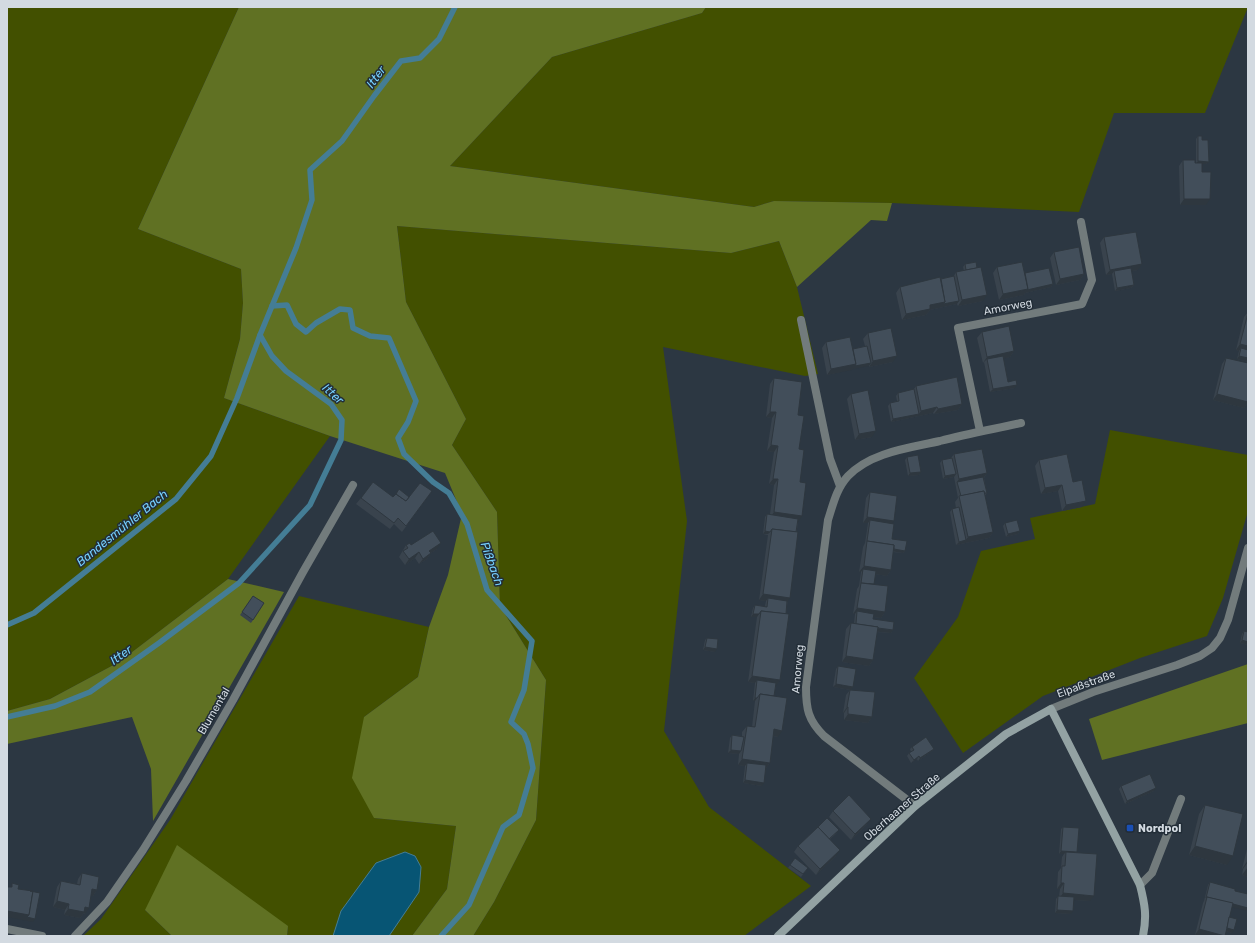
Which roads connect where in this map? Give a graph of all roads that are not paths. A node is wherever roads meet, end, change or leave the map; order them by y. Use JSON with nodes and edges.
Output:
{"nodes":[{"id":1,"x":1081,"y":222,"type":"dead end"},
{"id":2,"x":801,"y":320,"type":"dead end"},
{"id":3,"x":1021,"y":423,"type":"dead end"},
{"id":4,"x":980,"y":432,"type":"junction"},
{"id":5,"x":353,"y":485,"type":"dead end"},
{"id":6,"x":840,"y":486,"type":"junction"},
{"id":7,"x":1248,"y":548,"type":"edge"},
{"id":8,"x":1051,"y":709,"type":"junction"},
{"id":9,"x":1181,"y":799,"type":"dead end"},
{"id":10,"x":915,"y":806,"type":"junction"},
{"id":11,"x":1140,"y":885,"type":"junction"},
{"id":12,"x":7,"y":929,"type":"edge"},
{"id":13,"x":42,"y":936,"type":"edge"},
{"id":14,"x":75,"y":936,"type":"edge"},
{"id":15,"x":778,"y":936,"type":"edge"},
{"id":16,"x":1143,"y":936,"type":"edge"}],
"edges":[{"from":1,"to":4,"type":"street","name":"Amorweg"},
{"from":2,"to":6,"type":"street"},
{"from":3,"to":4,"type":"street","name":"Amorweg"},
{"from":4,"to":6,"type":"street","name":"Amorweg"},
{"from":5,"to":14,"type":"street","name":"Blumental"},
{"from":6,"to":10,"type":"street","name":"Amorweg"},
{"from":7,"to":8,"type":"street","name":"Eipaßstraße"},
{"from":8,"to":10,"type":"street","name":"Oberhaaner Straße"},
{"from":8,"to":11,"type":"street","name":"Eipaßstraße"},
{"from":9,"to":11,"type":"street"},
{"from":10,"to":15,"type":"street","name":"Oberhaaner Straße"},
{"from":11,"to":16,"type":"street","name":"Eipaßstraße"},
{"from":12,"to":13,"type":"street"}]}
